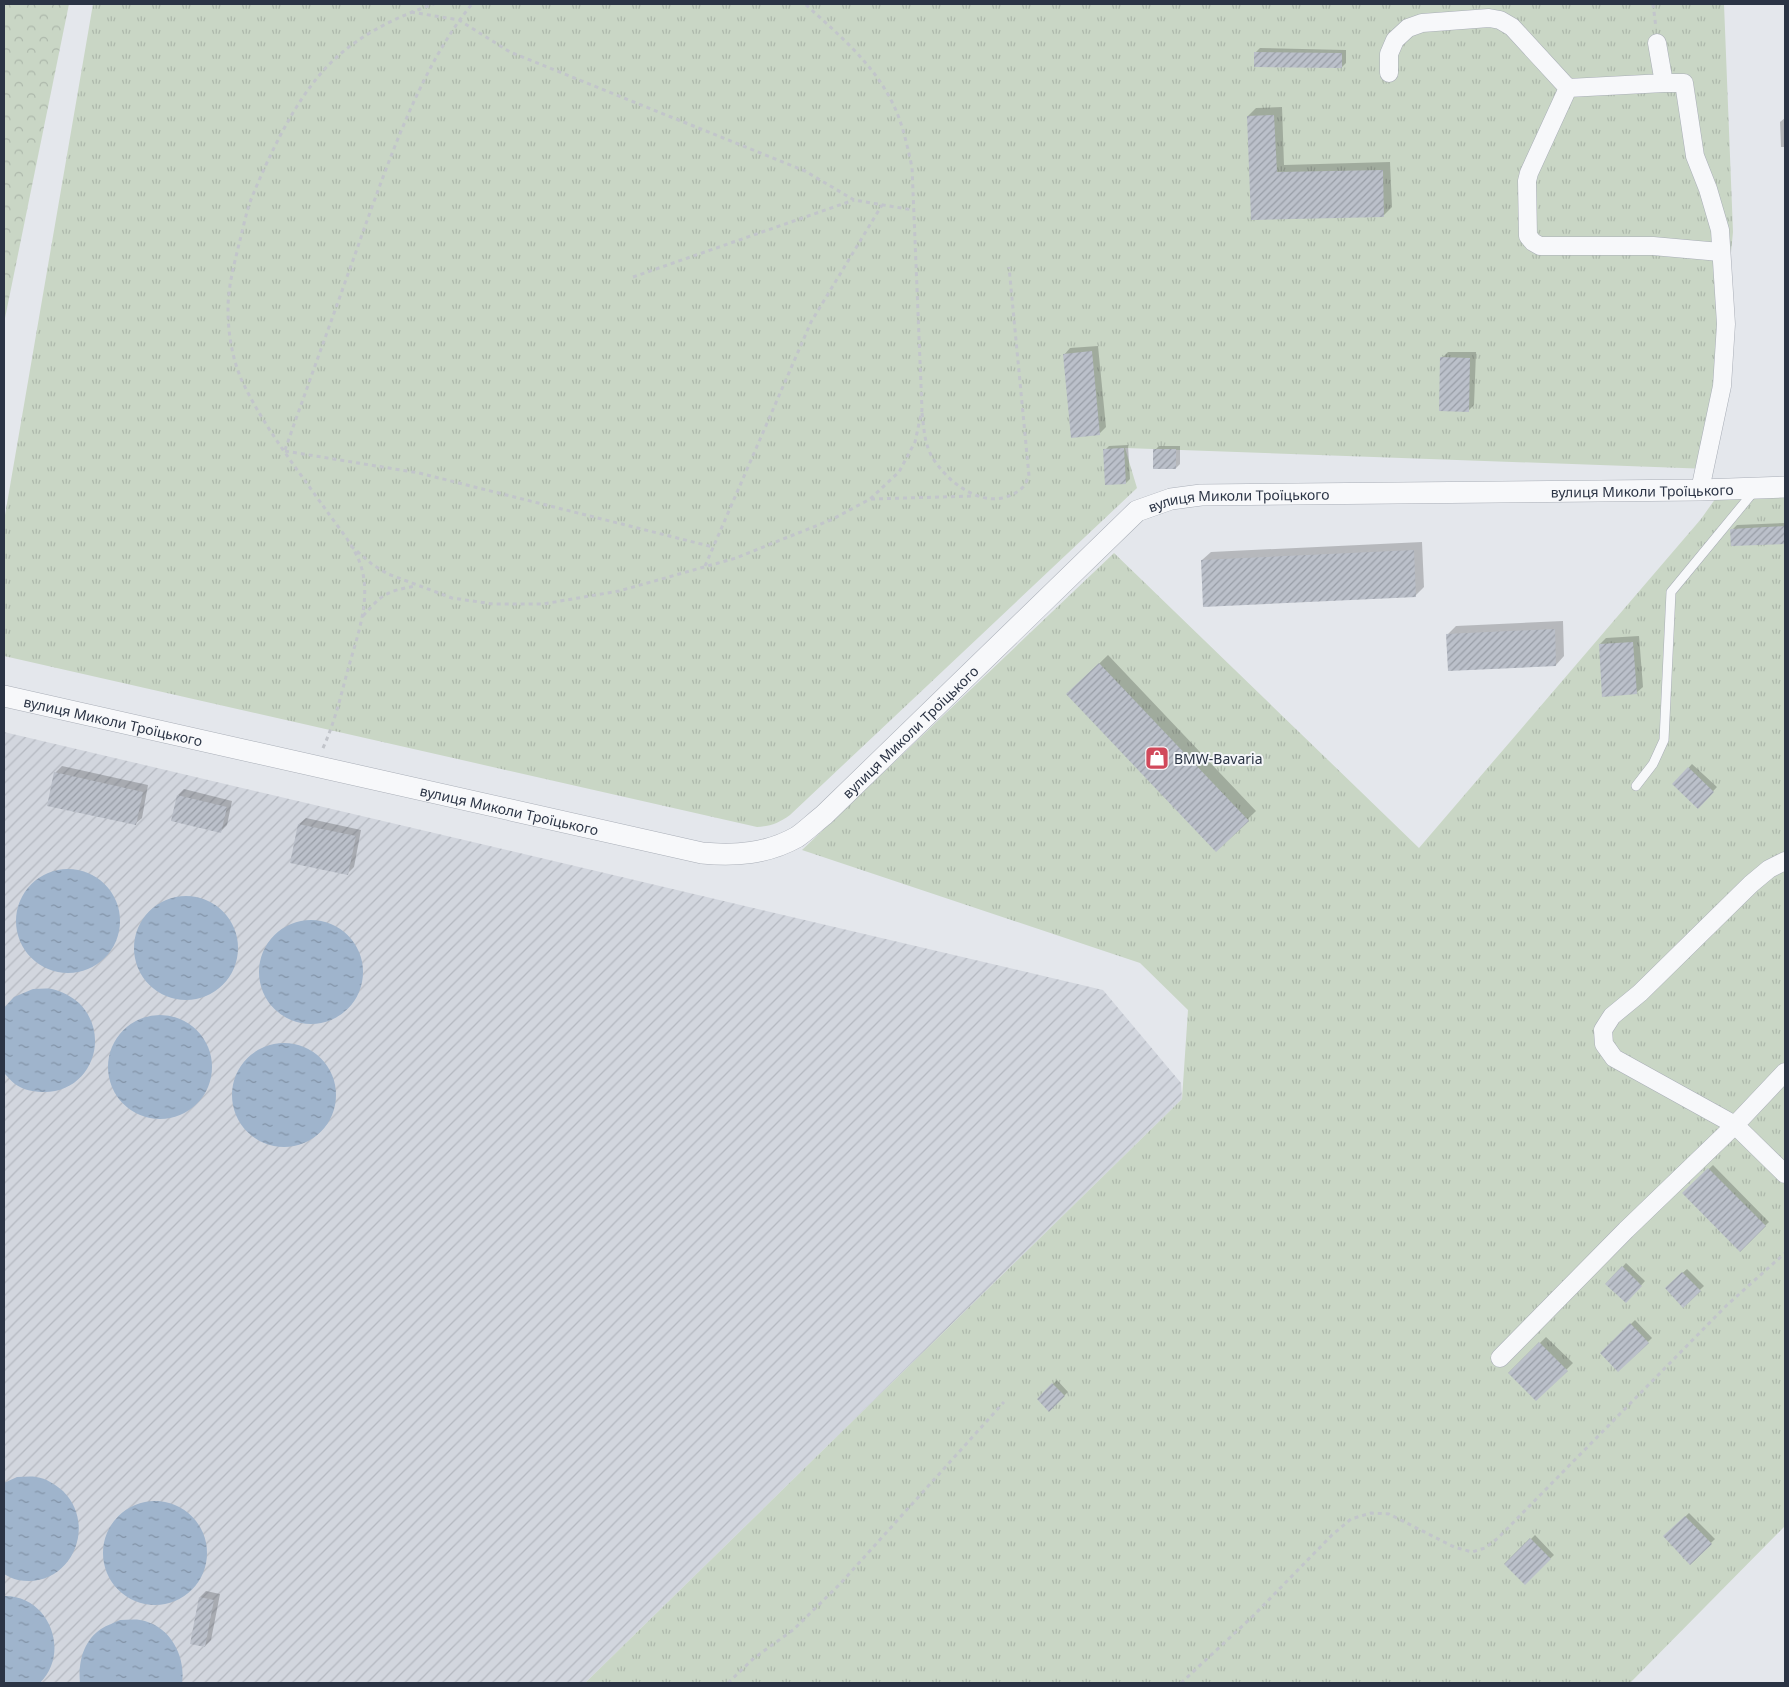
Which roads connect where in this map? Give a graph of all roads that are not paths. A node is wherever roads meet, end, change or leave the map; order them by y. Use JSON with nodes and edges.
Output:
{"nodes":[{"id":1,"x":1657,"y":43,"type":"road end"},
{"id":2,"x":1389,"y":73,"type":"dead end"},
{"id":3,"x":1664,"y":83,"type":"junction"},
{"id":4,"x":1568,"y":88,"type":"junction"},
{"id":5,"x":1720,"y":252,"type":"junction"},
{"id":6,"x":1785,"y":487,"type":"edge"},
{"id":7,"x":1757,"y":488,"type":"junction"},
{"id":8,"x":1700,"y":490,"type":"junction"},
{"id":9,"x":4,"y":696,"type":"edge"},
{"id":10,"x":1636,"y":786,"type":"dead end"},
{"id":11,"x":1785,"y":861,"type":"edge"},
{"id":12,"x":1785,"y":1072,"type":"edge"},
{"id":13,"x":1735,"y":1125,"type":"junction"},
{"id":14,"x":1785,"y":1174,"type":"edge"},
{"id":15,"x":1500,"y":1358,"type":"dead end"}],
"edges":[{"from":1,"to":3,"type":"street"},
{"from":2,"to":4,"type":"street"},
{"from":3,"to":4,"type":"street"},
{"from":3,"to":5,"type":"street"},
{"from":4,"to":5,"type":"street"},
{"from":5,"to":8,"type":"street"},
{"from":6,"to":7,"type":"street","name":"вулиця Миколи Троїцького"},
{"from":7,"to":8,"type":"street","name":"вулиця Миколи Троїцького"},
{"from":7,"to":10,"type":"lane"},
{"from":8,"to":9,"type":"street","name":"вулиця Миколи Троїцького"},
{"from":11,"to":13,"type":"street"},
{"from":12,"to":13,"type":"street"},
{"from":13,"to":14,"type":"street"},
{"from":13,"to":15,"type":"street"}]}
